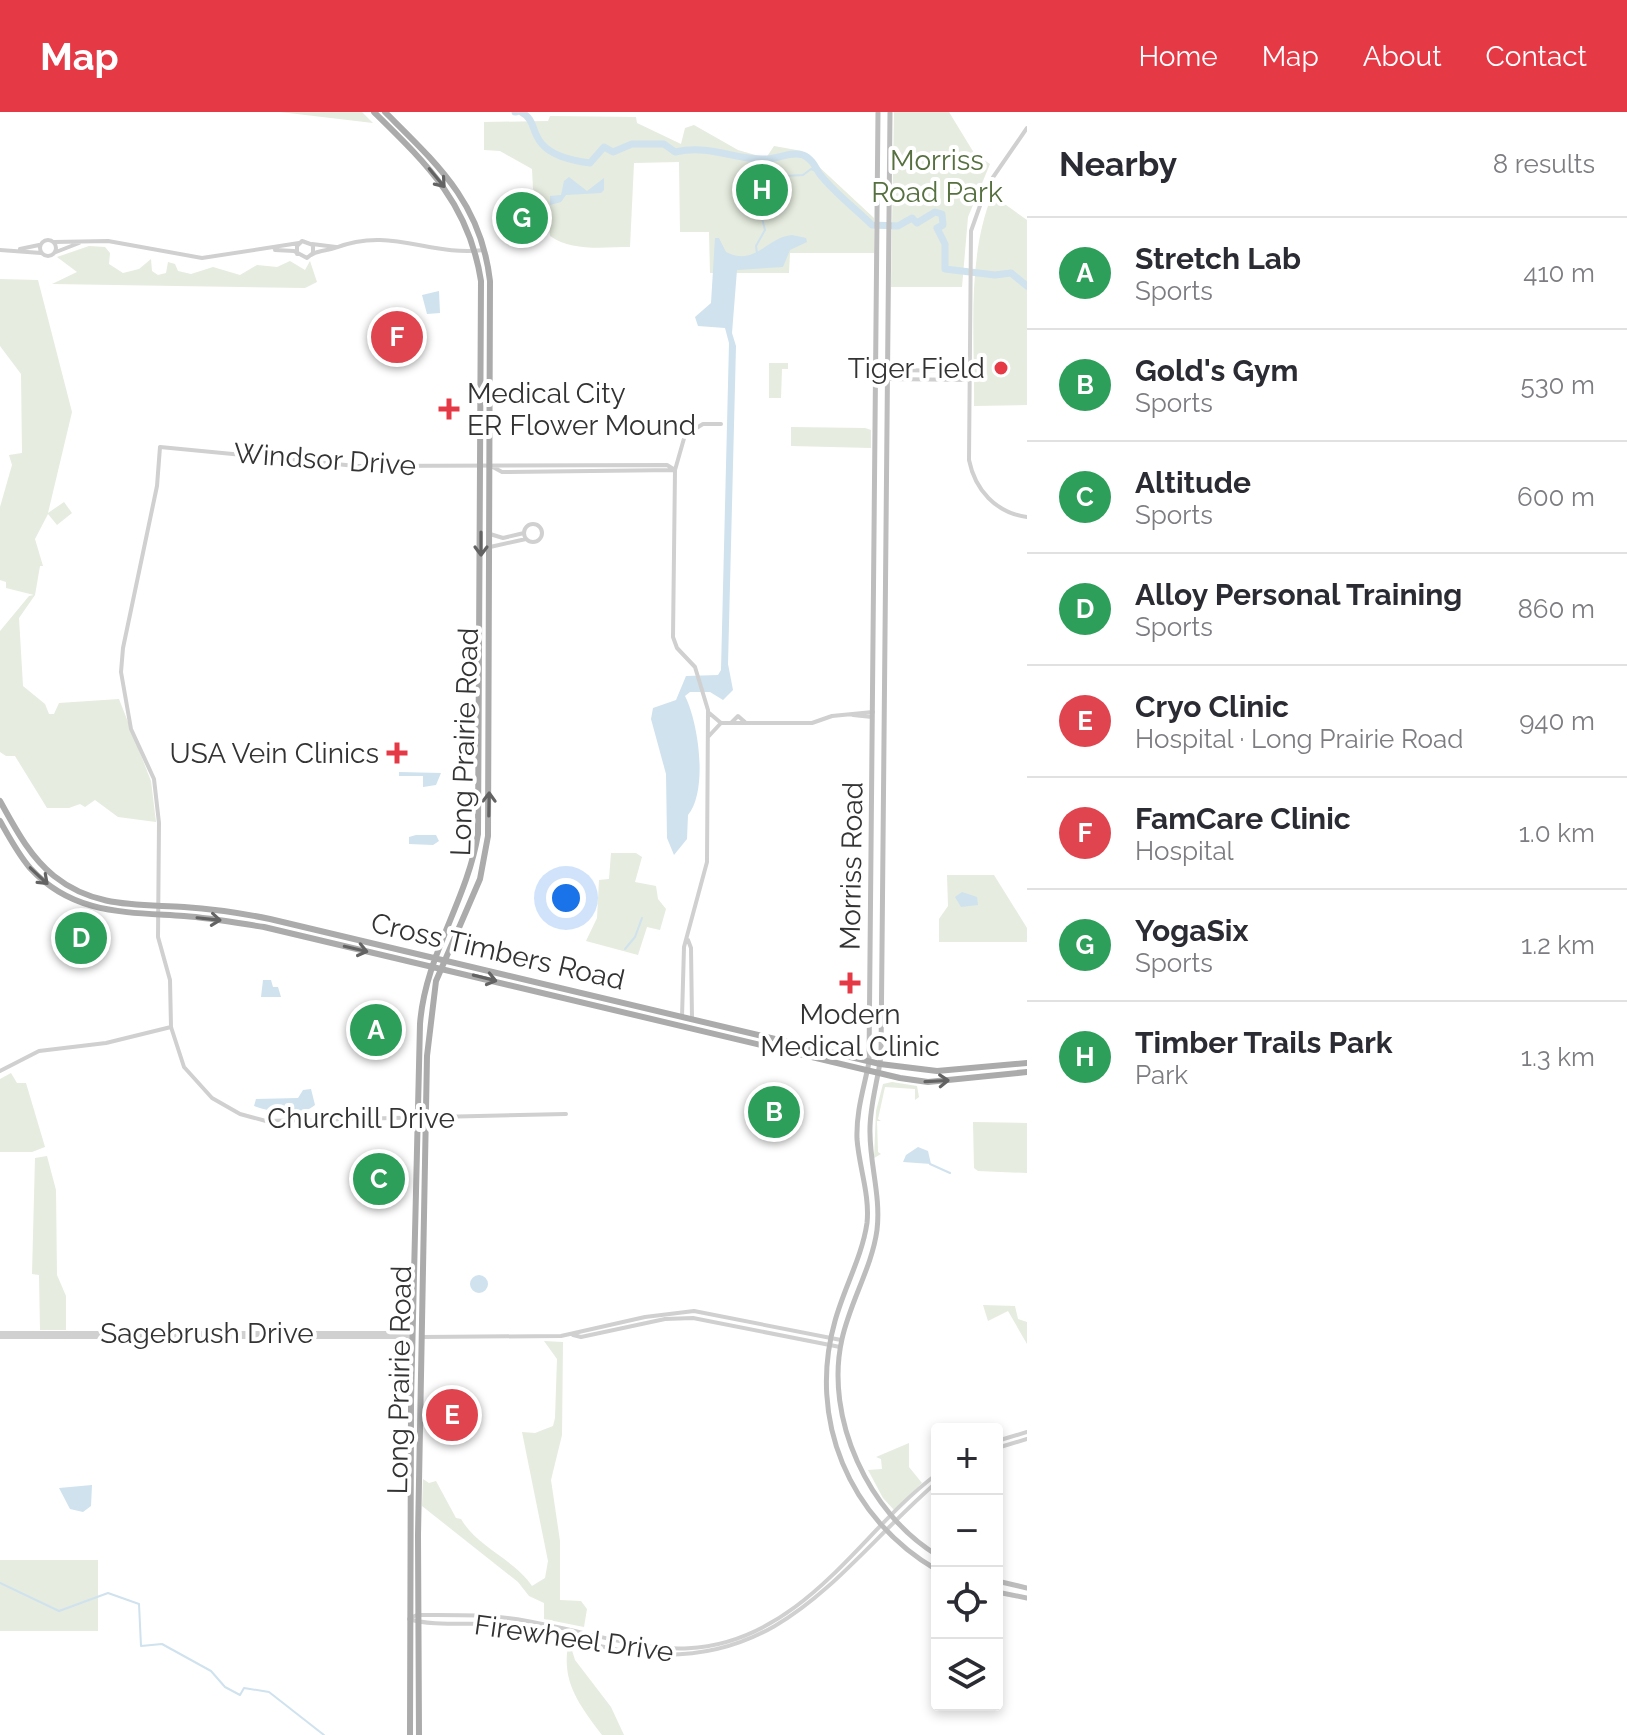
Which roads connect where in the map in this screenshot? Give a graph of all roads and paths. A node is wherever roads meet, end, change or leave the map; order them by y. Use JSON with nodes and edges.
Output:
{"nodes":[{"id":1,"x":374,"y":112,"type":"edge"},
{"id":2,"x":385,"y":112,"type":"edge"},
{"id":3,"x":878,"y":112,"type":"edge"},
{"id":4,"x":890,"y":112,"type":"edge"},
{"id":5,"x":1027,"y":128,"type":"edge"},
{"id":6,"x":54,"y":242,"type":"junction"},
{"id":7,"x":79,"y":243,"type":"junction"},
{"id":8,"x":299,"y":243,"type":"junction"},
{"id":9,"x":40,"y":244,"type":"junction"},
{"id":10,"x":312,"y":244,"type":"junction"},
{"id":11,"x":336,"y":247,"type":"junction"},
{"id":12,"x":273,"y":249,"type":"junction"},
{"id":13,"x":485,"y":249,"type":"junction"},
{"id":14,"x":0,"y":250,"type":"edge"},
{"id":15,"x":18,"y":250,"type":"junction"},
{"id":16,"x":475,"y":251,"type":"junction"},
{"id":17,"x":55,"y":252,"type":"junction"},
{"id":18,"x":41,"y":254,"type":"junction"},
{"id":19,"x":297,"y":254,"type":"junction"},
{"id":20,"x":311,"y":255,"type":"junction"},
{"id":21,"x":888,"y":370,"type":"junction"},
{"id":22,"x":969,"y":371,"type":"junction"},
{"id":23,"x":876,"y":375,"type":"junction"},
{"id":24,"x":888,"y":379,"type":"junction"},
{"id":25,"x":969,"y":380,"type":"junction"},
{"id":26,"x":721,"y":424,"type":"dead end"},
{"id":27,"x":160,"y":447,"type":"joint"},
{"id":28,"x":481,"y":466,"type":"junction"},
{"id":29,"x":491,"y":466,"type":"junction"},
{"id":30,"x":675,"y":470,"type":"junction"},
{"id":31,"x":1027,"y":517,"type":"edge"},
{"id":32,"x":524,"y":533,"type":"junction"},
{"id":33,"x":490,"y":534,"type":"junction"},
{"id":34,"x":526,"y":539,"type":"junction"},
{"id":35,"x":490,"y":547,"type":"junction"},
{"id":36,"x":480,"y":608,"type":"junction"},
{"id":37,"x":489,"y":609,"type":"junction"},
{"id":38,"x":480,"y":699,"type":"junction"},
{"id":39,"x":488,"y":699,"type":"junction"},
{"id":40,"x":708,"y":710,"type":"junction"},
{"id":41,"x":873,"y":714,"type":"junction"},
{"id":42,"x":721,"y":723,"type":"junction"},
{"id":43,"x":731,"y":723,"type":"junction"},
{"id":44,"x":746,"y":723,"type":"junction"},
{"id":45,"x":707,"y":739,"type":"junction"},
{"id":46,"x":0,"y":801,"type":"edge"},
{"id":47,"x":0,"y":821,"type":"edge"},
{"id":48,"x":25,"y":843,"type":"junction"},
{"id":49,"x":17,"y":849,"type":"junction"},
{"id":50,"x":158,"y":906,"type":"junction"},
{"id":51,"x":158,"y":915,"type":"junction"},
{"id":52,"x":322,"y":932,"type":"junction"},
{"id":53,"x":688,"y":940,"type":"junction"},
{"id":54,"x":320,"y":941,"type":"junction"},
{"id":55,"x":433,"y":958,"type":"junction"},
{"id":56,"x":445,"y":960,"type":"junction"},
{"id":57,"x":430,"y":967,"type":"junction"},
{"id":58,"x":440,"y":969,"type":"junction"},
{"id":59,"x":682,"y":1017,"type":"junction"},
{"id":60,"x":692,"y":1019,"type":"junction"},
{"id":61,"x":682,"y":1026,"type":"junction"},
{"id":62,"x":171,"y":1027,"type":"junction"},
{"id":63,"x":693,"y":1028,"type":"junction"},
{"id":64,"x":420,"y":1036,"type":"junction"},
{"id":65,"x":427,"y":1056,"type":"junction"},
{"id":66,"x":869,"y":1062,"type":"junction"},
{"id":67,"x":1027,"y":1063,"type":"edge"},
{"id":68,"x":880,"y":1064,"type":"junction"},
{"id":69,"x":994,"y":1067,"type":"junction"},
{"id":70,"x":0,"y":1071,"type":"edge"},
{"id":71,"x":868,"y":1071,"type":"junction"},
{"id":72,"x":1027,"y":1072,"type":"edge"},
{"id":73,"x":879,"y":1074,"type":"junction"},
{"id":74,"x":995,"y":1076,"type":"junction"},
{"id":75,"x":566,"y":1114,"type":"dead end"},
{"id":76,"x":422,"y":1117,"type":"junction"},
{"id":77,"x":367,"y":1333,"type":"junction"},
{"id":78,"x":0,"y":1335,"type":"edge"},
{"id":79,"x":99,"y":1335,"type":"junction"},
{"id":80,"x":417,"y":1337,"type":"junction"},
{"id":81,"x":351,"y":1338,"type":"junction"},
{"id":82,"x":830,"y":1342,"type":"junction"},
{"id":83,"x":841,"y":1344,"type":"junction"},
{"id":84,"x":1027,"y":1432,"type":"edge"},
{"id":85,"x":1003,"y":1439,"type":"edge"},
{"id":86,"x":1027,"y":1439,"type":"edge"},
{"id":87,"x":1003,"y":1446,"type":"edge"},
{"id":88,"x":931,"y":1480,"type":"edge"},
{"id":89,"x":931,"y":1488,"type":"edge"},
{"id":90,"x":892,"y":1516,"type":"junction"},
{"id":91,"x":897,"y":1522,"type":"junction"},
{"id":92,"x":882,"y":1526,"type":"junction"},
{"id":93,"x":887,"y":1531,"type":"junction"},
{"id":94,"x":931,"y":1550,"type":"edge"},
{"id":95,"x":933,"y":1567,"type":"edge"},
{"id":96,"x":1003,"y":1582,"type":"edge"},
{"id":97,"x":1027,"y":1588,"type":"edge"},
{"id":98,"x":1003,"y":1593,"type":"edge"},
{"id":99,"x":1027,"y":1598,"type":"edge"},
{"id":100,"x":417,"y":1618,"type":"junction"},
{"id":101,"x":409,"y":1619,"type":"junction"},
{"id":102,"x":410,"y":1735,"type":"edge"},
{"id":103,"x":419,"y":1735,"type":"edge"}],
"edges":[{"from":1,"to":16,"type":"main road","name":"Long Prairie Road","one_way":true},
{"from":2,"to":13,"type":"main road","name":"Long Prairie Road"},
{"from":3,"to":23,"type":"main road","name":"Morriss Road"},
{"from":4,"to":21,"type":"main road","name":"Morriss Road"},
{"from":5,"to":22,"type":"street"},
{"from":6,"to":7,"type":"street"},
{"from":6,"to":9,"type":"street"},
{"from":6,"to":17,"type":"street"},
{"from":7,"to":12,"type":"street"},
{"from":7,"to":17,"type":"street"},
{"from":8,"to":10,"type":"street"},
{"from":8,"to":12,"type":"street"},
{"from":8,"to":19,"type":"street"},
{"from":9,"to":15,"type":"street"},
{"from":9,"to":18,"type":"street"},
{"from":10,"to":11,"type":"street"},
{"from":10,"to":20,"type":"street"},
{"from":11,"to":16,"type":"street"},
{"from":11,"to":20,"type":"street"},
{"from":12,"to":19,"type":"street"},
{"from":13,"to":16,"type":"street"},
{"from":13,"to":29,"type":"main road","name":"Long Prairie Road"},
{"from":14,"to":15,"type":"street"},
{"from":15,"to":18,"type":"street"},
{"from":16,"to":28,"type":"main road","name":"Long Prairie Road"},
{"from":17,"to":18,"type":"street"},
{"from":19,"to":20,"type":"street"},
{"from":21,"to":22,"type":"street"},
{"from":21,"to":23,"type":"street"},
{"from":21,"to":24,"type":"main road","name":"Morriss Road"},
{"from":22,"to":25,"type":"street"},
{"from":23,"to":24,"type":"street"},
{"from":23,"to":41,"type":"main road","name":"Morriss Road"},
{"from":24,"to":25,"type":"street"},
{"from":24,"to":68,"type":"main road","name":"Morriss Road"},
{"from":25,"to":31,"type":"street"},
{"from":26,"to":30,"type":"street"},
{"from":27,"to":28,"type":"street","name":"Windsor Drive"},
{"from":27,"to":50,"type":"street","name":"Churchill Drive"},
{"from":28,"to":29,"type":"street","name":"Windsor Drive"},
{"from":28,"to":36,"type":"main road","name":"Long Prairie Road","one_way":true},
{"from":29,"to":30,"type":"street","name":"Windsor Drive"},
{"from":29,"to":33,"type":"main road","name":"Long Prairie Road"},
{"from":30,"to":40,"type":"street"},
{"from":32,"to":33,"type":"street"},
{"from":32,"to":34,"type":"street"},
{"from":32,"to":34,"type":"street"},
{"from":33,"to":35,"type":"main road","name":"Long Prairie Road"},
{"from":34,"to":35,"type":"street"},
{"from":35,"to":37,"type":"main road","name":"Long Prairie Road"},
{"from":36,"to":37,"type":"main road"},
{"from":36,"to":38,"type":"main road","name":"Long Prairie Road"},
{"from":37,"to":39,"type":"main road","name":"Long Prairie Road"},
{"from":38,"to":39,"type":"main road"},
{"from":38,"to":55,"type":"main road","name":"Long Prairie Road"},
{"from":56,"to":39,"type":"main road","name":"Long Prairie Road","one_way":true},
{"from":40,"to":42,"type":"street"},
{"from":40,"to":45,"type":"street"},
{"from":41,"to":44,"type":"street"},
{"from":41,"to":66,"type":"main road","name":"Morriss Road"},
{"from":42,"to":43,"type":"street"},
{"from":42,"to":45,"type":"street"},
{"from":43,"to":44,"type":"street"},
{"from":43,"to":44,"type":"street"},
{"from":45,"to":53,"type":"street"},
{"from":46,"to":48,"type":"main road","name":"Cross Timbers Road"},
{"from":47,"to":49,"type":"main road","name":"Cross Timbers Road"},
{"from":48,"to":49,"type":"main road"},
{"from":48,"to":50,"type":"main road","name":"Cross Timbers Road"},
{"from":49,"to":51,"type":"main road","name":"Cross Timbers Road","one_way":true},
{"from":50,"to":51,"type":"street","name":"Churchill Drive"},
{"from":50,"to":52,"type":"main road","name":"Cross Timbers Road"},
{"from":51,"to":54,"type":"main road","name":"Cross Timbers Road","one_way":true},
{"from":51,"to":62,"type":"street","name":"Churchill Drive"},
{"from":52,"to":54,"type":"main road"},
{"from":52,"to":55,"type":"main road","name":"Cross Timbers Road"},
{"from":53,"to":59,"type":"street"},
{"from":53,"to":60,"type":"street"},
{"from":54,"to":57,"type":"main road","name":"Cross Timbers Road","one_way":true},
{"from":55,"to":56,"type":"main road","name":"Cross Timbers Road"},
{"from":55,"to":57,"type":"main road","name":"Long Prairie Road"},
{"from":56,"to":58,"type":"main road","name":"Long Prairie Road"},
{"from":56,"to":59,"type":"main road","name":"Cross Timbers Road"},
{"from":57,"to":58,"type":"main road","name":"Cross Timbers Road"},
{"from":57,"to":64,"type":"main road","name":"Long Prairie Road"},
{"from":58,"to":61,"type":"main road","name":"Cross Timbers Road","one_way":true},
{"from":58,"to":65,"type":"main road","name":"Long Prairie Road"},
{"from":59,"to":60,"type":"main road","name":"Cross Timbers Road"},
{"from":59,"to":61,"type":"main road"},
{"from":60,"to":63,"type":"main road"},
{"from":60,"to":66,"type":"main road","name":"Cross Timbers Road"},
{"from":61,"to":63,"type":"main road","name":"Cross Timbers Road"},
{"from":62,"to":70,"type":"street"},
{"from":62,"to":76,"type":"street","name":"Churchill Drive"},
{"from":63,"to":71,"type":"main road","name":"Cross Timbers Road"},
{"from":64,"to":65,"type":"main road"},
{"from":64,"to":76,"type":"main road","name":"Long Prairie Road"},
{"from":65,"to":76,"type":"main road","name":"Long Prairie Road"},
{"from":66,"to":68,"type":"main road","name":"Cross Timbers Road"},
{"from":66,"to":71,"type":"main road","name":"Morriss Road"},
{"from":67,"to":69,"type":"main road","name":"Cross Timbers Road"},
{"from":68,"to":69,"type":"main road","name":"Cross Timbers Road"},
{"from":68,"to":73,"type":"main road","name":"Morriss Road"},
{"from":69,"to":74,"type":"main road"},
{"from":71,"to":73,"type":"main road","name":"Cross Timbers Road"},
{"from":71,"to":82,"type":"main road","name":"Morriss Road"},
{"from":72,"to":74,"type":"main road","name":"Cross Timbers Road"},
{"from":73,"to":74,"type":"main road","name":"Cross Timbers Road","one_way":true},
{"from":73,"to":83,"type":"main road","name":"Morriss Road"},
{"from":75,"to":76,"type":"street","name":"Churchill Drive"},
{"from":76,"to":80,"type":"main road","name":"Long Prairie Road"},
{"from":77,"to":79,"type":"street","name":"Sagebrush Drive"},
{"from":77,"to":80,"type":"street","name":"Sagebrush Drive"},
{"from":77,"to":81,"type":"street"},
{"from":78,"to":79,"type":"street","name":"Sagebrush Drive"},
{"from":79,"to":81,"type":"street","name":"Sagebrush Drive"},
{"from":80,"to":81,"type":"street","name":"Sagebrush Drive"},
{"from":80,"to":82,"type":"street","name":"Sagebrush Drive"},
{"from":80,"to":100,"type":"main road","name":"Long Prairie Road"},
{"from":80,"to":101,"type":"main road","name":"Long Prairie Road"},
{"from":82,"to":83,"type":"street","name":"Sagebrush Drive"},
{"from":82,"to":92,"type":"main road","name":"Morriss Road"},
{"from":83,"to":90,"type":"main road","name":"Morriss Road"},
{"from":84,"to":85,"type":"street"},
{"from":86,"to":87,"type":"street"},
{"from":88,"to":90,"type":"street","name":"Firewheel Drive"},
{"from":89,"to":91,"type":"street","name":"Firewheel Drive"},
{"from":90,"to":91,"type":"main road","name":"Morriss Road"},
{"from":90,"to":92,"type":"street","name":"Firewheel Drive"},
{"from":91,"to":93,"type":"street","name":"Firewheel Drive"},
{"from":91,"to":94,"type":"main road","name":"Morriss Road"},
{"from":92,"to":93,"type":"main road","name":"Morriss Road"},
{"from":92,"to":100,"type":"street","name":"Firewheel Drive"},
{"from":93,"to":95,"type":"main road","name":"Morriss Road"},
{"from":93,"to":100,"type":"street","name":"Firewheel Drive"},
{"from":96,"to":97,"type":"main road"},
{"from":98,"to":99,"type":"main road"},
{"from":100,"to":101,"type":"street","name":"Firewheel Drive"},
{"from":100,"to":103,"type":"main road","name":"Long Prairie Road"},
{"from":101,"to":102,"type":"main road","name":"Long Prairie Road"}]}
